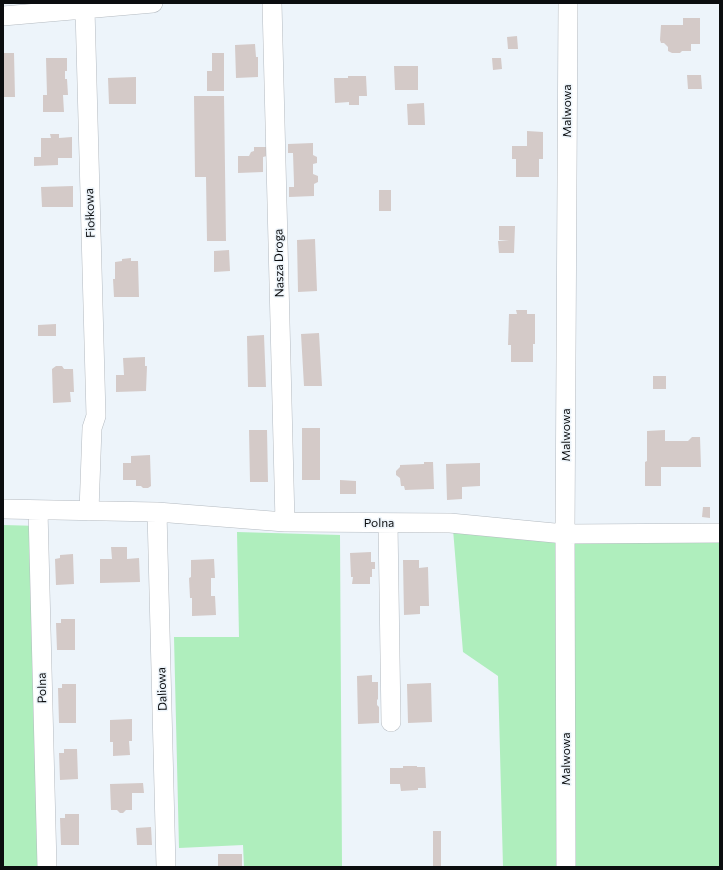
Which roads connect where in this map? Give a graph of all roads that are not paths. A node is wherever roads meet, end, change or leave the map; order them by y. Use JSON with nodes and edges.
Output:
{"nodes":[{"id":1,"x":153,"y":3,"type":"edge"},
{"id":2,"x":272,"y":3,"type":"edge"},
{"id":3,"x":568,"y":3,"type":"edge"},
{"id":4,"x":85,"y":9,"type":"junction"},
{"id":5,"x":3,"y":16,"type":"edge"},
{"id":6,"x":3,"y":509,"type":"edge"},
{"id":7,"x":38,"y":510,"type":"junction"},
{"id":8,"x":89,"y":511,"type":"junction"},
{"id":9,"x":157,"y":512,"type":"junction"},
{"id":10,"x":285,"y":522,"type":"junction"},
{"id":11,"x":388,"y":523,"type":"junction"},
{"id":12,"x":720,"y":533,"type":"edge"},
{"id":13,"x":565,"y":534,"type":"junction"},
{"id":14,"x":391,"y":722,"type":"dead end"},
{"id":15,"x":47,"y":867,"type":"edge"},
{"id":16,"x":166,"y":867,"type":"edge"},
{"id":17,"x":566,"y":867,"type":"edge"}],
"edges":[{"from":1,"to":4,"type":"street"},
{"from":2,"to":10,"type":"street","name":"Nasza Droga"},
{"from":3,"to":13,"type":"street","name":"Malwowa"},
{"from":4,"to":5,"type":"street"},
{"from":4,"to":8,"type":"street","name":"Fiołkowa"},
{"from":6,"to":7,"type":"street","name":"Polna"},
{"from":7,"to":8,"type":"street","name":"Polna"},
{"from":7,"to":15,"type":"street","name":"Polna"},
{"from":8,"to":9,"type":"street","name":"Polna"},
{"from":9,"to":10,"type":"street","name":"Polna"},
{"from":9,"to":16,"type":"street","name":"Daliowa"},
{"from":10,"to":11,"type":"street","name":"Polna"},
{"from":11,"to":13,"type":"street","name":"Polna"},
{"from":11,"to":14,"type":"street"},
{"from":12,"to":13,"type":"street","name":"Polna"},
{"from":13,"to":17,"type":"street","name":"Malwowa"}]}
